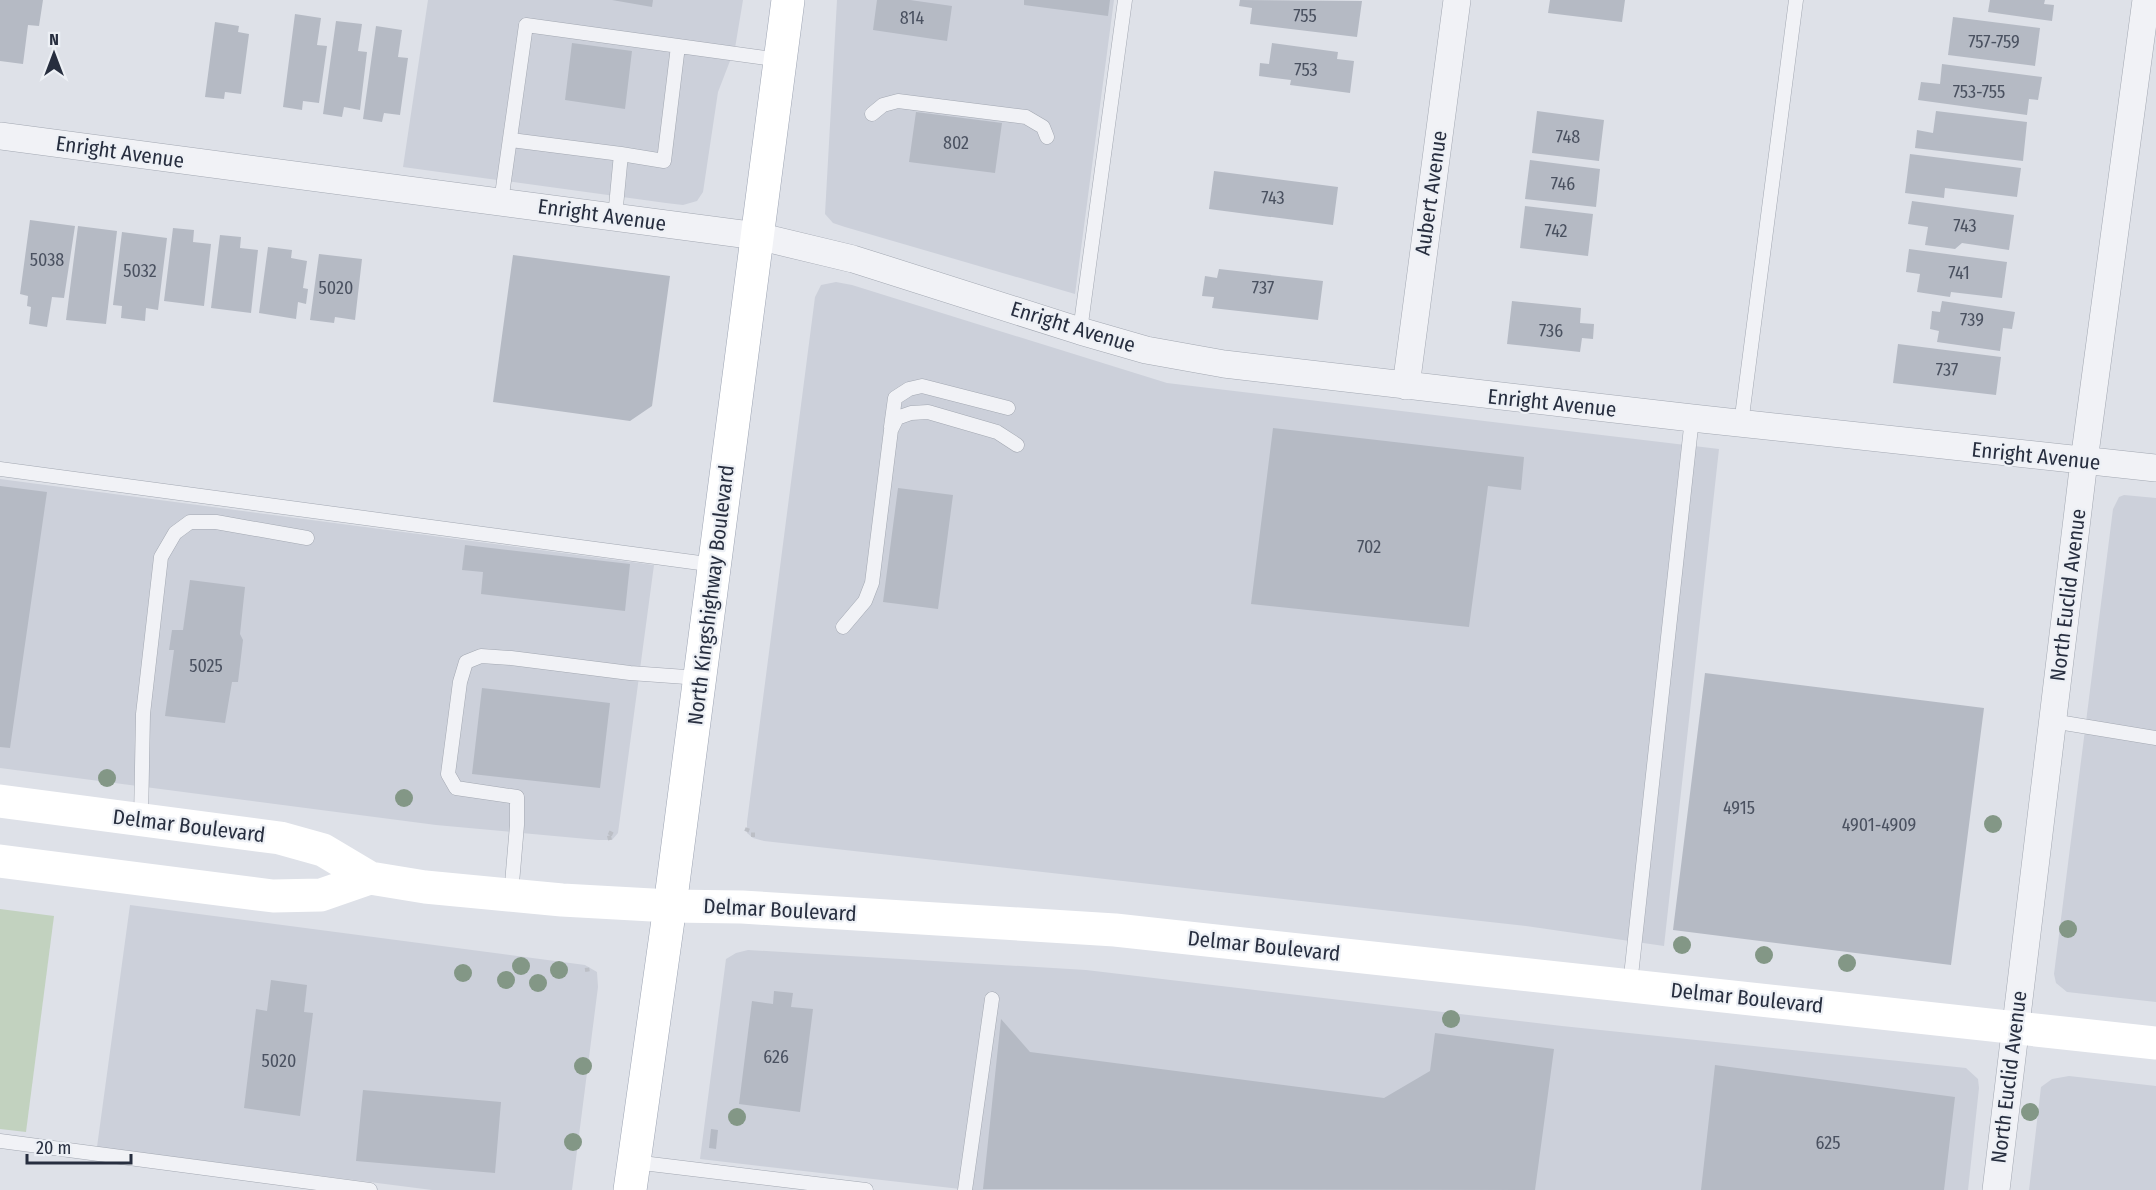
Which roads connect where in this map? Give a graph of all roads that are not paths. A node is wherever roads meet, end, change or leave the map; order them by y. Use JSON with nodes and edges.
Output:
{"nodes":[{"id":1,"x":788,"y":0,"type":"edge"},
{"id":2,"x":1125,"y":0,"type":"edge"},
{"id":3,"x":1457,"y":0,"type":"edge"},
{"id":4,"x":1796,"y":0,"type":"edge"},
{"id":5,"x":2145,"y":0,"type":"edge"},
{"id":6,"x":678,"y":46,"type":"junction"},
{"id":7,"x":780,"y":60,"type":"junction"},
{"id":8,"x":872,"y":114,"type":"dead end"},
{"id":9,"x":0,"y":136,"type":"edge"},
{"id":10,"x":1047,"y":137,"type":"dead end"},
{"id":11,"x":511,"y":140,"type":"junction"},
{"id":12,"x":621,"y":154,"type":"junction"},
{"id":13,"x":501,"y":202,"type":"junction"},
{"id":14,"x":615,"y":217,"type":"junction"},
{"id":15,"x":757,"y":236,"type":"junction"},
{"id":16,"x":1080,"y":331,"type":"junction"},
{"id":17,"x":1406,"y":386,"type":"junction"},
{"id":18,"x":1008,"y":408,"type":"dead end"},
{"id":19,"x":1692,"y":418,"type":"junction"},
{"id":20,"x":1741,"y":424,"type":"junction"},
{"id":21,"x":891,"y":430,"type":"junction"},
{"id":22,"x":1017,"y":445,"type":"dead end"},
{"id":23,"x":2084,"y":461,"type":"junction"},
{"id":24,"x":2156,"y":468,"type":"edge"},
{"id":25,"x":0,"y":469,"type":"edge"},
{"id":26,"x":307,"y":538,"type":"dead end"},
{"id":27,"x":716,"y":565,"type":"junction"},
{"id":28,"x":843,"y":627,"type":"dead end"},
{"id":29,"x":700,"y":678,"type":"junction"},
{"id":30,"x":2052,"y":721,"type":"junction"},
{"id":31,"x":2156,"y":738,"type":"edge"},
{"id":32,"x":0,"y":801,"type":"edge"},
{"id":33,"x":141,"y":820,"type":"junction"},
{"id":34,"x":0,"y":861,"type":"edge"},
{"id":35,"x":370,"y":878,"type":"junction"},
{"id":36,"x":511,"y":896,"type":"junction"},
{"id":37,"x":670,"y":906,"type":"junction"},
{"id":38,"x":1630,"y":985,"type":"junction"},
{"id":39,"x":992,"y":999,"type":"dead end"},
{"id":40,"x":2014,"y":1027,"type":"junction"},
{"id":41,"x":2156,"y":1043,"type":"edge"},
{"id":42,"x":0,"y":1141,"type":"edge"},
{"id":43,"x":632,"y":1176,"type":"edge"},
{"id":44,"x":370,"y":1190,"type":"edge"},
{"id":45,"x":866,"y":1190,"type":"edge"},
{"id":46,"x":965,"y":1190,"type":"edge"},
{"id":47,"x":1996,"y":1190,"type":"edge"}],
"edges":[{"from":1,"to":7,"type":"main road","name":"North Kingshighway Boulevard"},
{"from":2,"to":16,"type":"lane"},
{"from":3,"to":17,"type":"street","name":"Aubert Avenue"},
{"from":4,"to":20,"type":"lane"},
{"from":5,"to":23,"type":"street","name":"North Euclid Avenue"},
{"from":6,"to":7,"type":"lane"},
{"from":6,"to":11,"type":"lane"},
{"from":6,"to":12,"type":"lane"},
{"from":7,"to":15,"type":"main road","name":"North Kingshighway Boulevard"},
{"from":8,"to":10,"type":"lane"},
{"from":9,"to":13,"type":"street","name":"Enright Avenue"},
{"from":11,"to":12,"type":"lane"},
{"from":11,"to":13,"type":"lane"},
{"from":12,"to":14,"type":"lane"},
{"from":13,"to":14,"type":"street","name":"Enright Avenue"},
{"from":14,"to":15,"type":"street","name":"Enright Avenue"},
{"from":15,"to":16,"type":"street","name":"Enright Avenue"},
{"from":15,"to":27,"type":"main road","name":"North Kingshighway Boulevard"},
{"from":16,"to":17,"type":"street","name":"Enright Avenue"},
{"from":17,"to":19,"type":"street","name":"Enright Avenue"},
{"from":18,"to":21,"type":"lane"},
{"from":19,"to":20,"type":"street","name":"Enright Avenue"},
{"from":19,"to":38,"type":"lane"},
{"from":20,"to":23,"type":"street","name":"Enright Avenue"},
{"from":21,"to":22,"type":"lane"},
{"from":21,"to":28,"type":"lane"},
{"from":23,"to":24,"type":"street","name":"Enright Avenue"},
{"from":23,"to":30,"type":"street","name":"North Euclid Avenue"},
{"from":25,"to":27,"type":"lane"},
{"from":26,"to":33,"type":"lane"},
{"from":27,"to":29,"type":"main road","name":"North Kingshighway Boulevard"},
{"from":29,"to":36,"type":"lane"},
{"from":29,"to":37,"type":"main road","name":"North Kingshighway Boulevard"},
{"from":30,"to":31,"type":"lane"},
{"from":30,"to":40,"type":"street","name":"North Euclid Avenue"},
{"from":32,"to":33,"type":"main road","name":"Delmar Boulevard"},
{"from":33,"to":35,"type":"main road","name":"Delmar Boulevard"},
{"from":34,"to":35,"type":"main road","name":"Delmar Boulevard"},
{"from":35,"to":36,"type":"main road","name":"Delmar Boulevard"},
{"from":36,"to":37,"type":"main road","name":"Delmar Boulevard"},
{"from":37,"to":38,"type":"main road","name":"Delmar Boulevard"},
{"from":37,"to":43,"type":"main road","name":"North Kingshighway Boulevard"},
{"from":38,"to":40,"type":"main road","name":"Delmar Boulevard"},
{"from":39,"to":46,"type":"lane"},
{"from":40,"to":41,"type":"main road","name":"Delmar Boulevard"},
{"from":40,"to":47,"type":"street","name":"North Euclid Avenue"},
{"from":42,"to":44,"type":"lane"},
{"from":43,"to":45,"type":"lane"}]}
